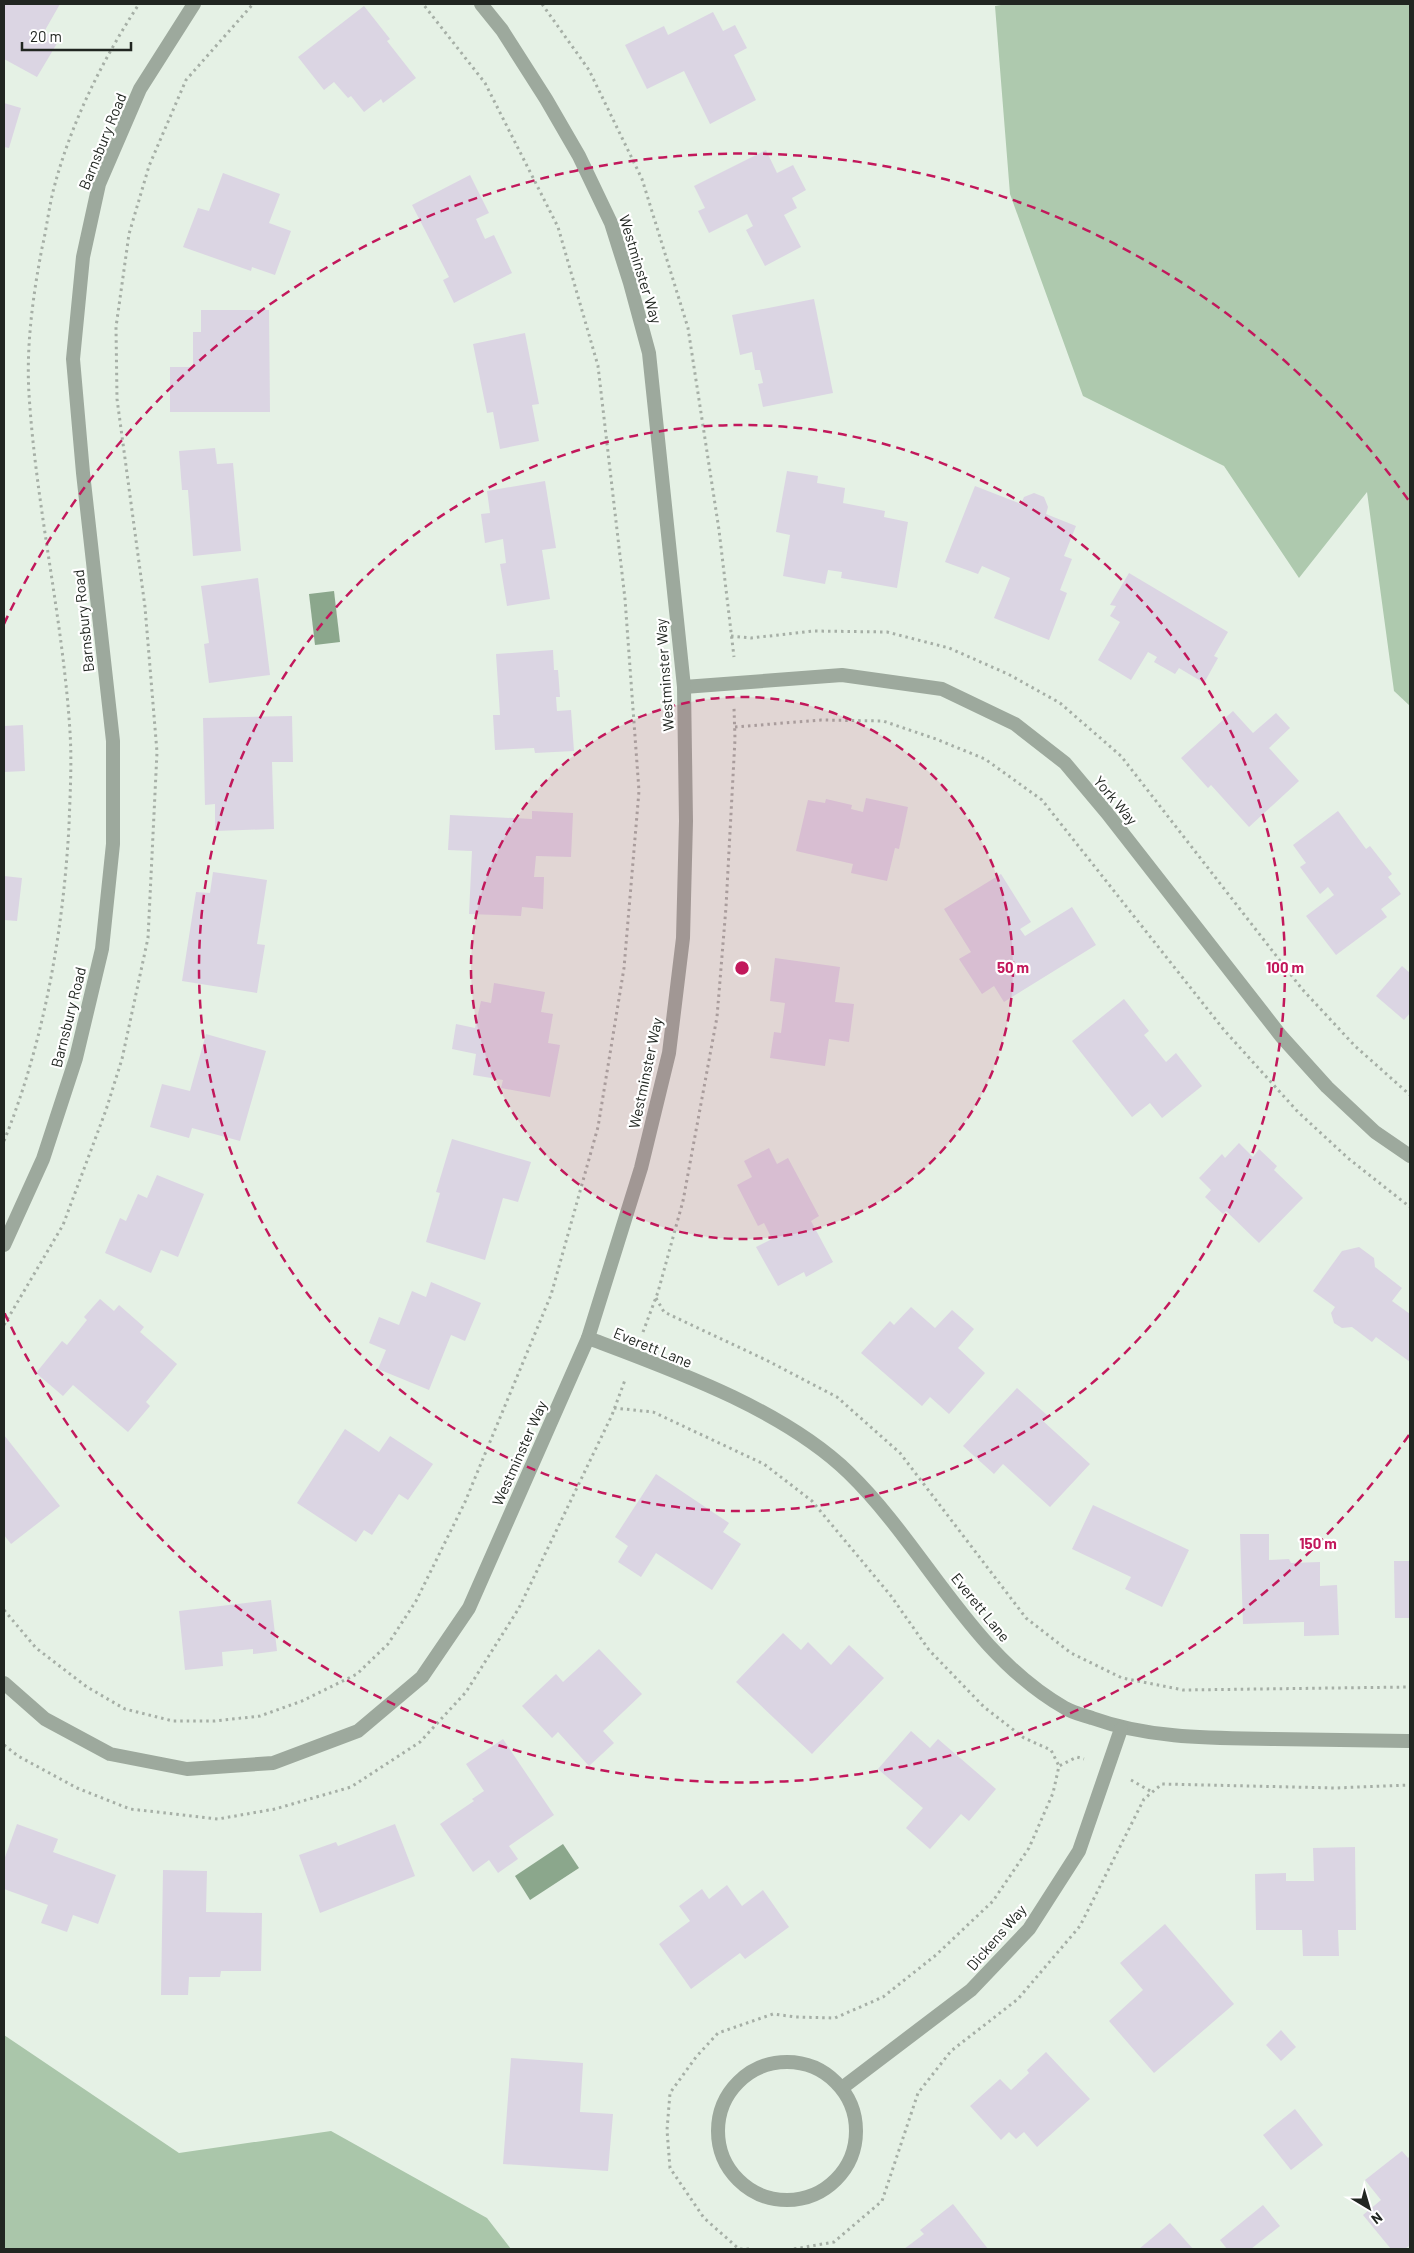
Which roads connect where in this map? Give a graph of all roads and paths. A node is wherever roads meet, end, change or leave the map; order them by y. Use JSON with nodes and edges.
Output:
{"nodes":[{"id":1,"x":139,"y":4,"type":"edge"},
{"id":2,"x":194,"y":4,"type":"edge"},
{"id":3,"x":423,"y":4,"type":"edge"},
{"id":4,"x":482,"y":4,"type":"edge"},
{"id":5,"x":542,"y":4,"type":"edge"},
{"id":6,"x":733,"y":683,"type":"junction"},
{"id":7,"x":684,"y":687,"type":"junction"},
{"id":8,"x":735,"y":727,"type":"junction"},
{"id":9,"x":4,"y":1142,"type":"edge"},
{"id":10,"x":1410,"y":1156,"type":"edge"},
{"id":11,"x":1410,"y":1207,"type":"edge"},
{"id":12,"x":4,"y":1245,"type":"edge"},
{"id":13,"x":656,"y":1297,"type":"junction"},
{"id":14,"x":588,"y":1338,"type":"junction"},
{"id":15,"x":634,"y":1356,"type":"junction"},
{"id":16,"x":614,"y":1408,"type":"junction"},
{"id":17,"x":4,"y":1610,"type":"edge"},
{"id":18,"x":4,"y":1683,"type":"edge"},
{"id":19,"x":1410,"y":1687,"type":"edge"},
{"id":20,"x":1121,"y":1729,"type":"junction"},
{"id":21,"x":1410,"y":1741,"type":"edge"},
{"id":22,"x":4,"y":1745,"type":"edge"},
{"id":23,"x":1059,"y":1766,"type":"junction"},
{"id":24,"x":1109,"y":1767,"type":"junction"},
{"id":25,"x":1410,"y":1785,"type":"edge"},
{"id":26,"x":1152,"y":1792,"type":"junction"},
{"id":27,"x":842,"y":2088,"type":"junction"},
{"id":28,"x":749,"y":2249,"type":"edge"},
{"id":29,"x":794,"y":2249,"type":"edge"}],
"edges":[{"from":1,"to":9,"type":"path"},
{"from":2,"to":12,"type":"street","name":"Barnsbury Road"},
{"from":3,"to":17,"type":"path"},
{"from":4,"to":7,"type":"street","name":"Westminster Way"},
{"from":5,"to":6,"type":"path"},
{"from":6,"to":7,"type":"street","name":"York Way"},
{"from":6,"to":8,"type":"path"},
{"from":6,"to":10,"type":"street","name":"York Way"},
{"from":7,"to":14,"type":"street","name":"Westminster Way"},
{"from":8,"to":11,"type":"path"},
{"from":8,"to":13,"type":"path"},
{"from":13,"to":15,"type":"path"},
{"from":13,"to":19,"type":"path"},
{"from":14,"to":15,"type":"street","name":"Everett Lane"},
{"from":14,"to":18,"type":"street","name":"Westminster Way"},
{"from":15,"to":16,"type":"path"},
{"from":15,"to":20,"type":"street","name":"Everett Lane"},
{"from":16,"to":22,"type":"path"},
{"from":16,"to":23,"type":"path"},
{"from":20,"to":21,"type":"street","name":"Everett Lane"},
{"from":20,"to":24,"type":"street","name":"Dickens Way"},
{"from":23,"to":24,"type":"path"},
{"from":23,"to":28,"type":"path"},
{"from":24,"to":26,"type":"path"},
{"from":24,"to":27,"type":"street","name":"Dickens Way"},
{"from":25,"to":26,"type":"path"},
{"from":26,"to":29,"type":"path"},
{"from":27,"to":27,"type":"street"}]}
